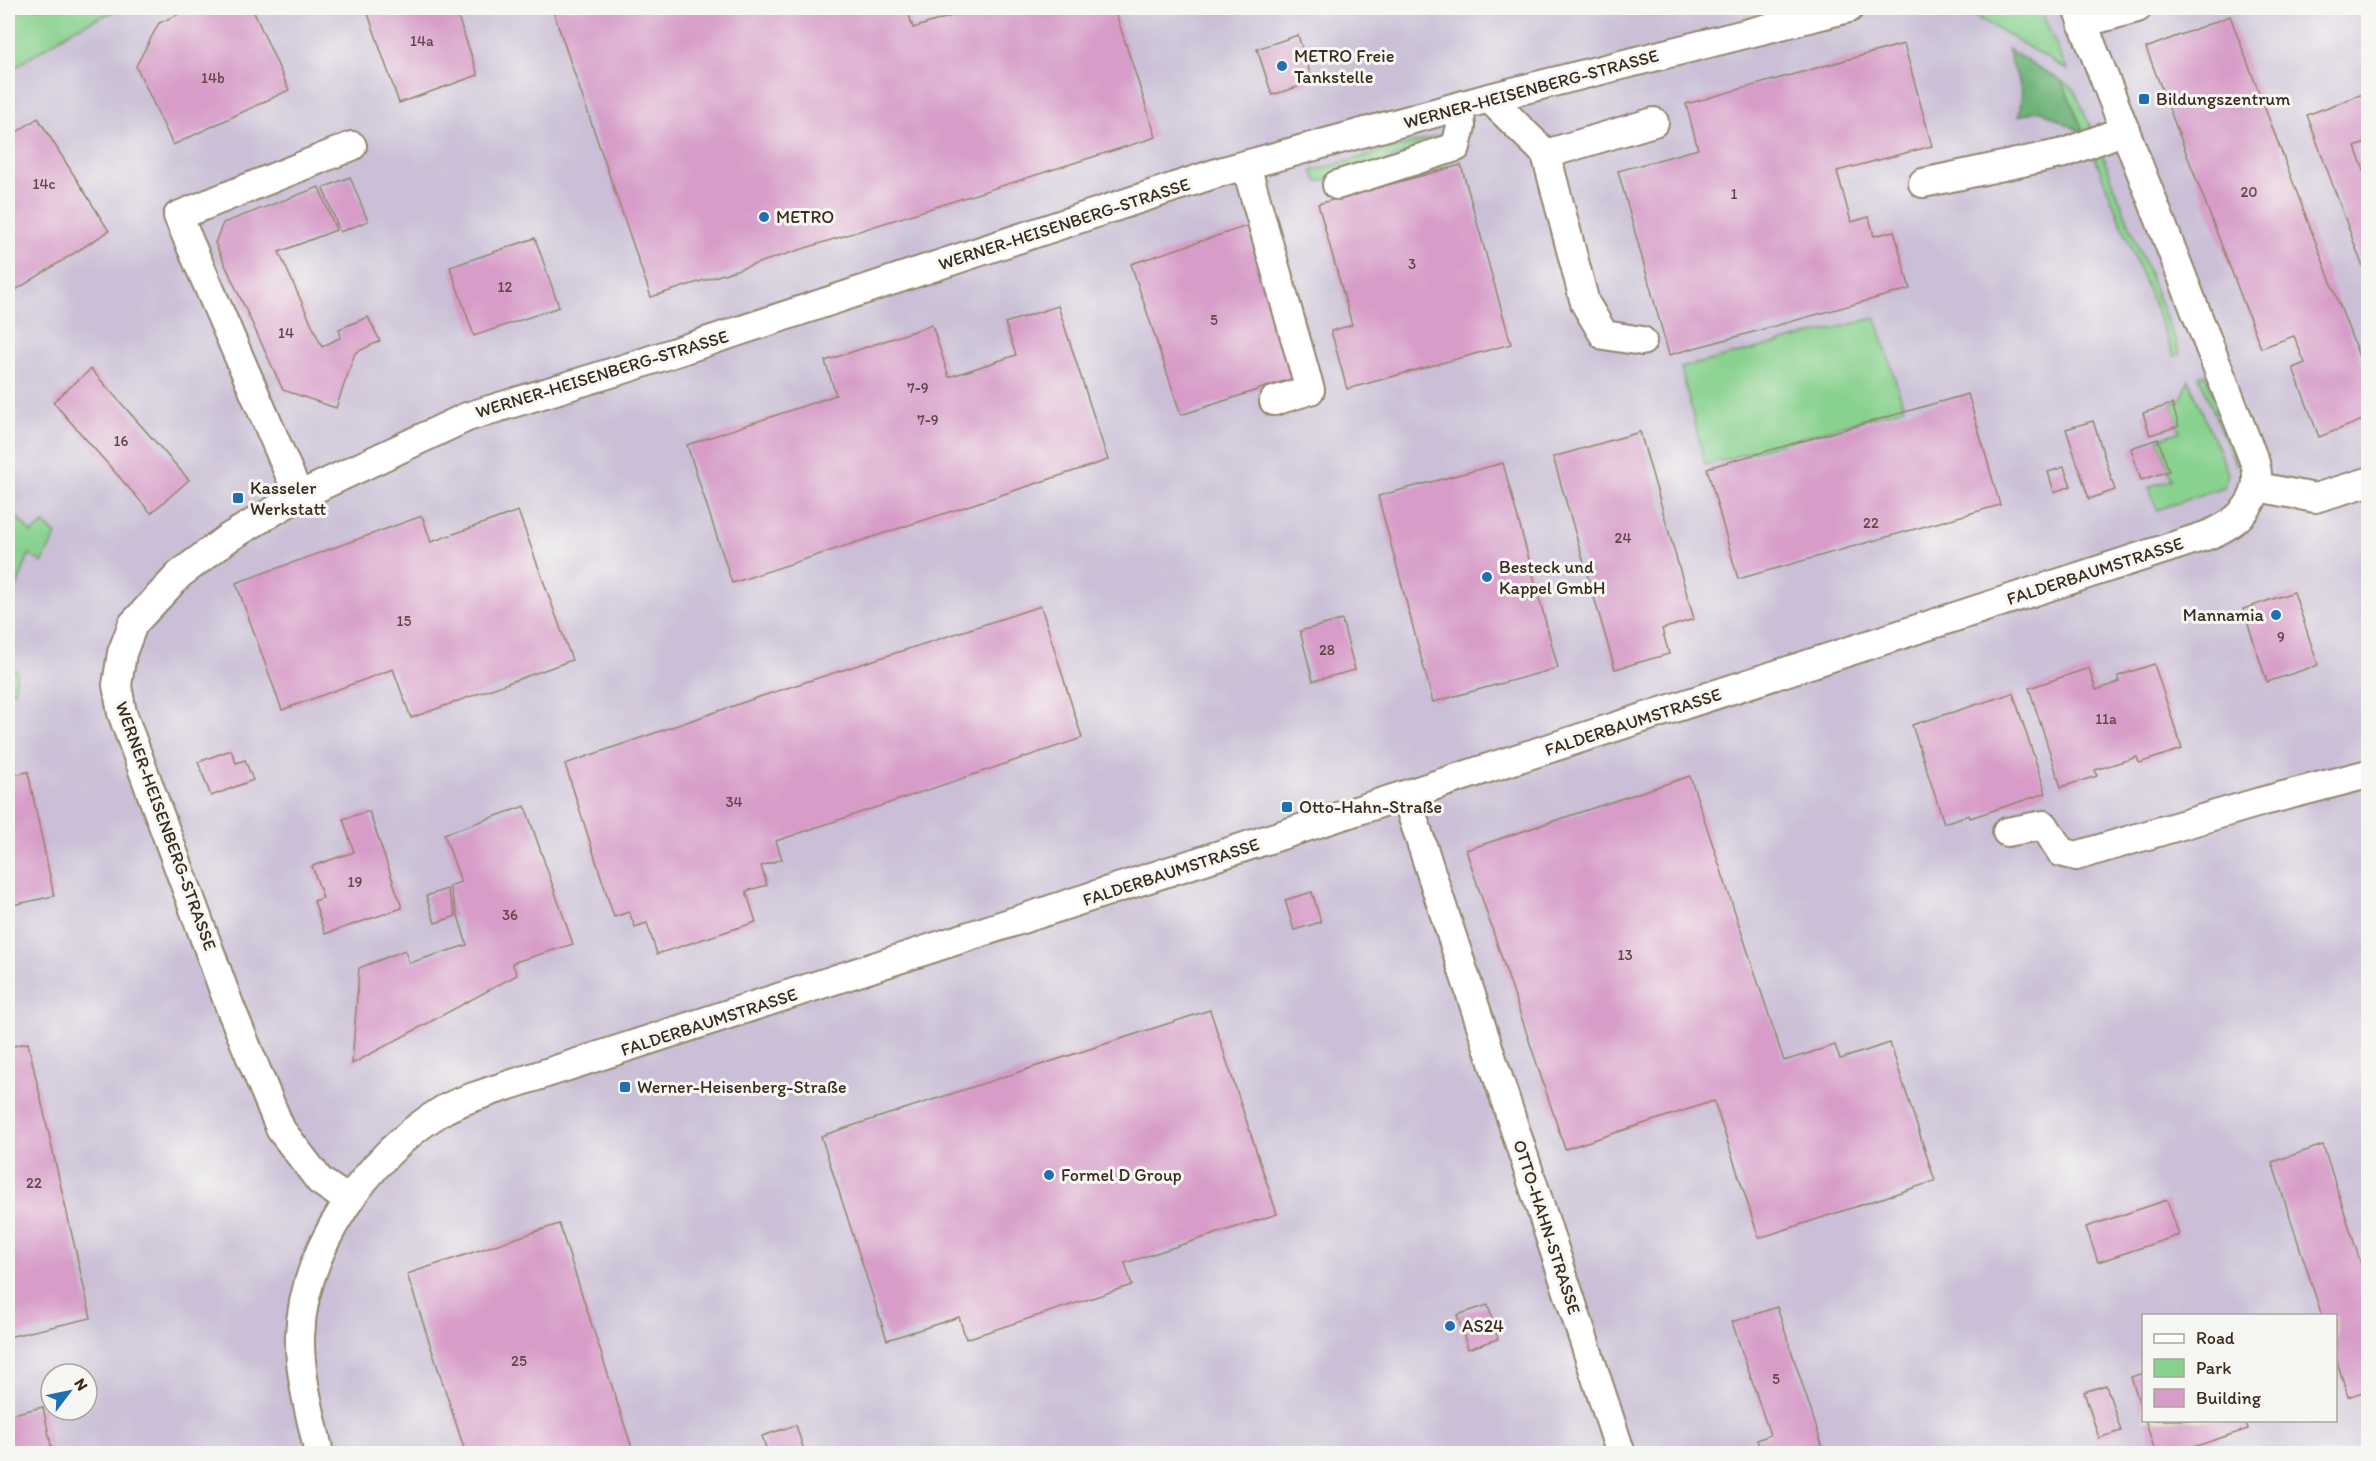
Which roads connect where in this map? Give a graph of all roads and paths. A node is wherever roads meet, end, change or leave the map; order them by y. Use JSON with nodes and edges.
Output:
{"nodes":[{"id":1,"x":1849,"y":8,"type":"edge"},
{"id":2,"x":2136,"y":8,"type":"edge"},
{"id":3,"x":1792,"y":14,"type":"edge"},
{"id":4,"x":2080,"y":15,"type":"edge"},
{"id":5,"x":1489,"y":98,"type":"junction"},
{"id":6,"x":1459,"y":106,"type":"junction"},
{"id":7,"x":1654,"y":122,"type":"dead end"},
{"id":8,"x":2125,"y":130,"type":"junction"},
{"id":9,"x":352,"y":147,"type":"dead end"},
{"id":10,"x":1546,"y":154,"type":"junction"},
{"id":11,"x":1246,"y":165,"type":"junction"},
{"id":12,"x":1923,"y":183,"type":"dead end"},
{"id":13,"x":1337,"y":184,"type":"dead end"},
{"id":14,"x":1642,"y":341,"type":"dead end"},
{"id":15,"x":1274,"y":401,"type":"dead end"},
{"id":16,"x":2368,"y":482,"type":"edge"},
{"id":17,"x":2258,"y":487,"type":"junction"},
{"id":18,"x":299,"y":496,"type":"junction"},
{"id":19,"x":2368,"y":774,"type":"edge"},
{"id":20,"x":1406,"y":795,"type":"junction"},
{"id":21,"x":2007,"y":832,"type":"dead end"},
{"id":22,"x":348,"y":1200,"type":"junction"},
{"id":23,"x":319,"y":1454,"type":"edge"},
{"id":24,"x":1620,"y":1454,"type":"edge"}],
"edges":[{"from":1,"to":3,"type":"street","name":"WERNER-HEISENBERG-STRASSE"},
{"from":2,"to":4,"type":"street"},
{"from":3,"to":5,"type":"street","name":"WERNER-HEISENBERG-STRASSE"},
{"from":4,"to":8,"type":"street"},
{"from":5,"to":6,"type":"street","name":"WERNER-HEISENBERG-STRASSE"},
{"from":5,"to":10,"type":"street"},
{"from":6,"to":11,"type":"street","name":"WERNER-HEISENBERG-STRASSE"},
{"from":6,"to":13,"type":"street"},
{"from":7,"to":10,"type":"street"},
{"from":8,"to":12,"type":"street"},
{"from":8,"to":17,"type":"street"},
{"from":9,"to":18,"type":"street"},
{"from":10,"to":14,"type":"street"},
{"from":11,"to":15,"type":"street"},
{"from":11,"to":18,"type":"street","name":"WERNER-HEISENBERG-STRASSE"},
{"from":16,"to":17,"type":"street"},
{"from":17,"to":20,"type":"street","name":"FALDERBAUMSTRASSE"},
{"from":18,"to":22,"type":"street","name":"WERNER-HEISENBERG-STRASSE"},
{"from":19,"to":21,"type":"street"},
{"from":20,"to":22,"type":"street","name":"FALDERBAUMSTRASSE"},
{"from":20,"to":24,"type":"street","name":"OTTO-HAHN-STRASSE"},
{"from":22,"to":23,"type":"street","name":"FALDERBAUMSTRASSE"}]}
